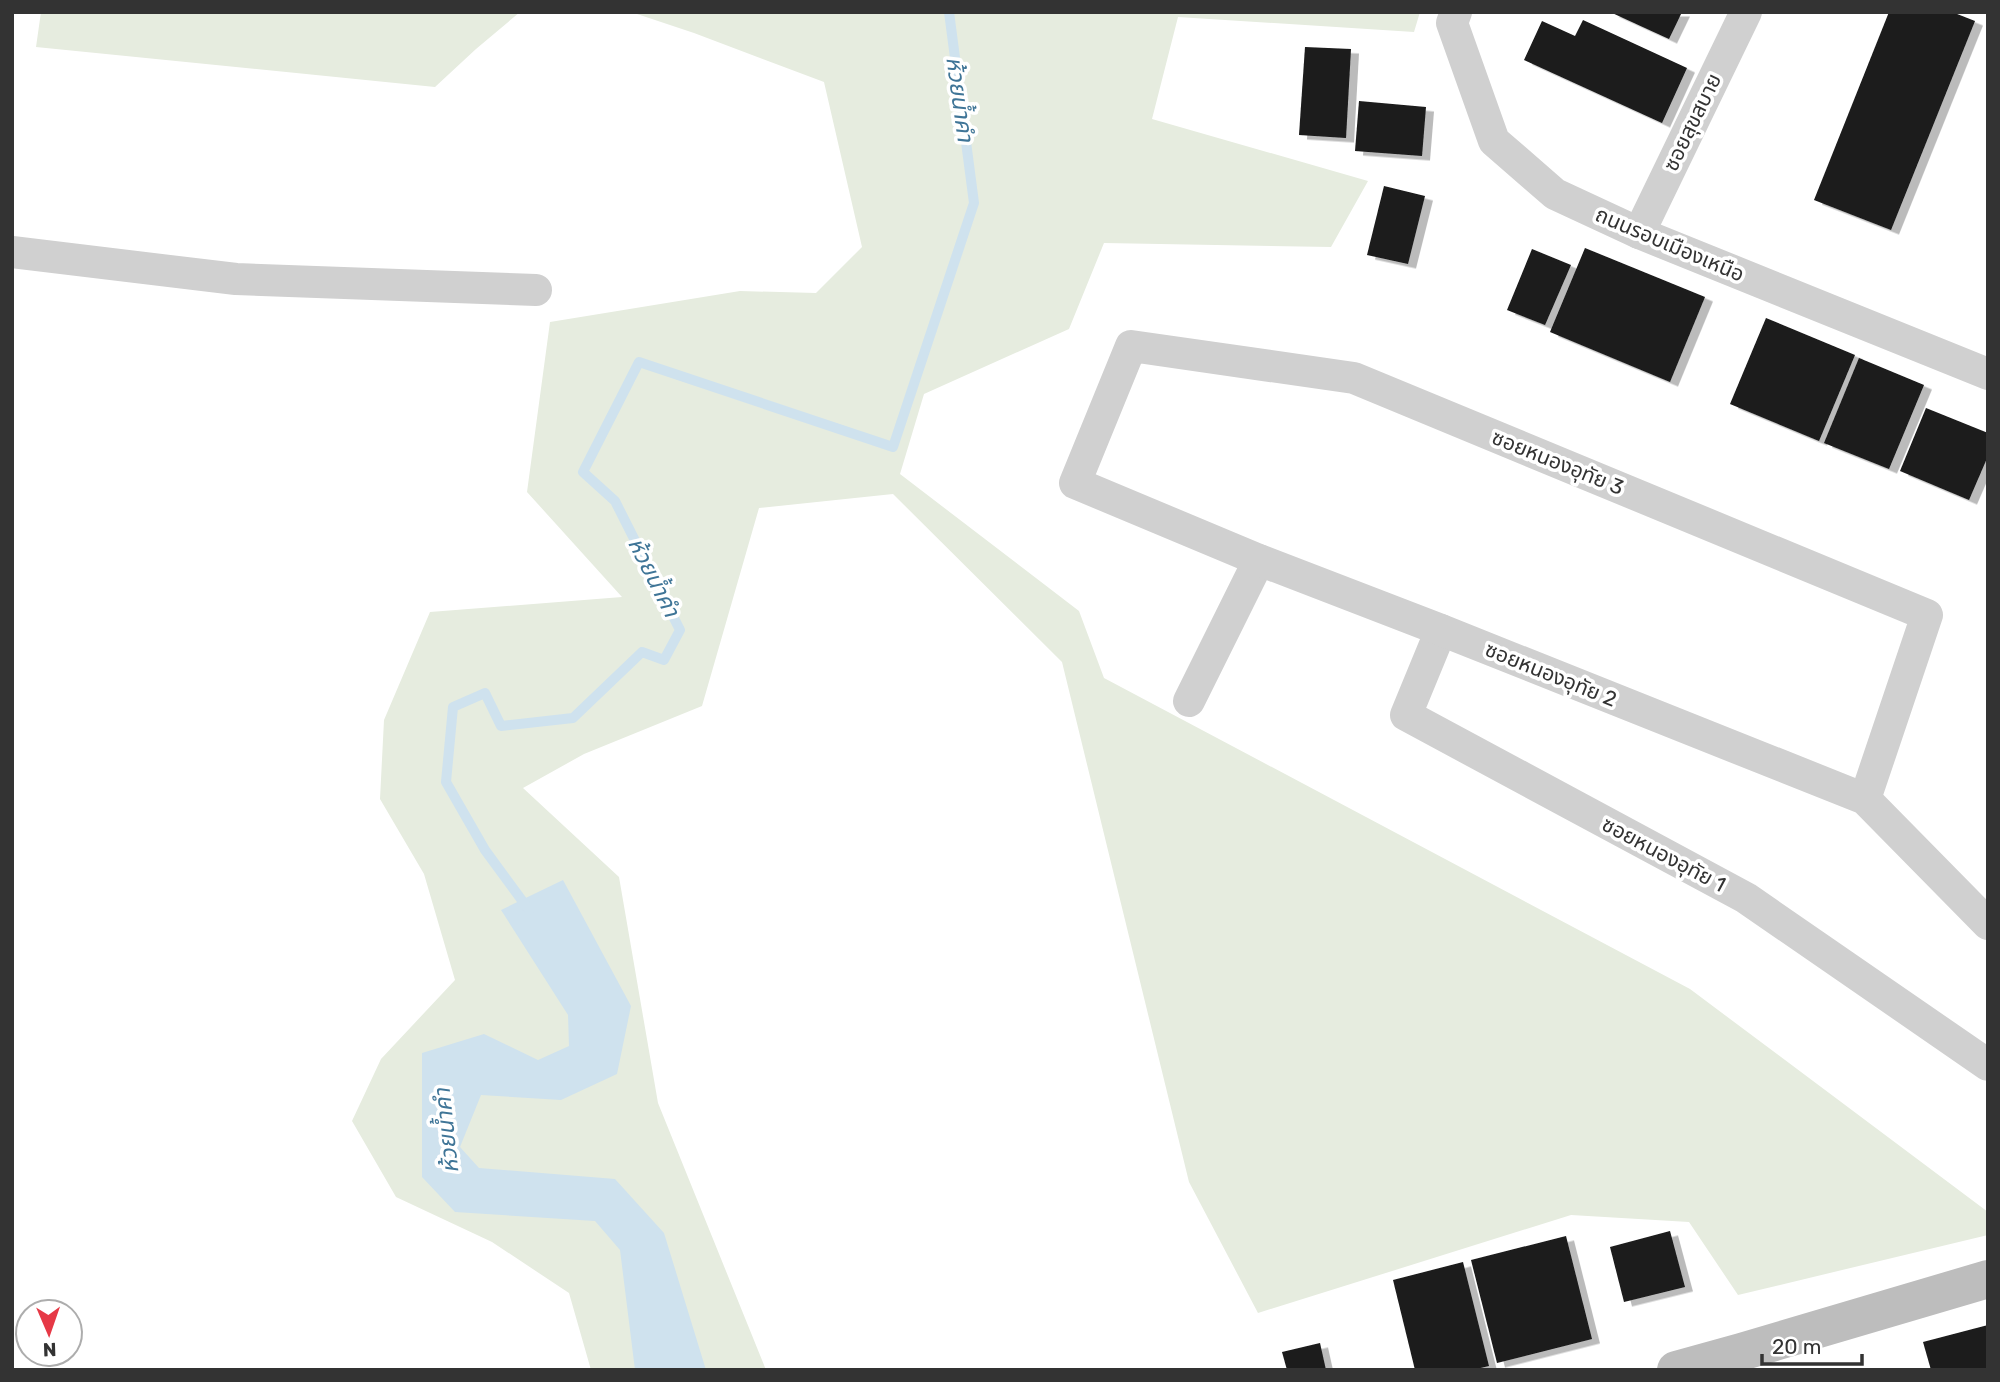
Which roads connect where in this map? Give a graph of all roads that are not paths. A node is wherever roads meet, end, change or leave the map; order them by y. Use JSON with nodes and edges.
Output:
{"nodes":[{"id":1,"x":1456,"y":12,"type":"edge"},
{"id":2,"x":1746,"y":12,"type":"edge"},
{"id":3,"x":1639,"y":233,"type":"junction"},
{"id":4,"x":12,"y":252,"type":"edge"},
{"id":5,"x":536,"y":290,"type":"dead end"},
{"id":6,"x":1988,"y":374,"type":"edge"},
{"id":7,"x":1075,"y":483,"type":"joint"},
{"id":8,"x":1259,"y":559,"type":"junction"},
{"id":9,"x":1441,"y":629,"type":"junction"},
{"id":10,"x":1189,"y":702,"type":"dead end"},
{"id":11,"x":1865,"y":799,"type":"junction"},
{"id":12,"x":1988,"y":924,"type":"edge"},
{"id":13,"x":1988,"y":1065,"type":"edge"},
{"id":14,"x":1988,"y":1279,"type":"edge"},
{"id":15,"x":1739,"y":1361,"type":"edge"},
{"id":16,"x":1675,"y":1370,"type":"edge"}],
"edges":[{"from":1,"to":3,"type":"street","name":"ถนนรอบเมืองเหนือ"},
{"from":2,"to":3,"type":"street","name":"ซอยสุขสบาย"},
{"from":3,"to":6,"type":"street","name":"ถนนรอบเมืองเหนือ"},
{"from":4,"to":5,"type":"street"},
{"from":7,"to":8,"type":"street","name":"ซอยหนองอุทัย 2"},
{"from":7,"to":11,"type":"street","name":"ซอยหนองอุทัย 3"},
{"from":8,"to":9,"type":"street","name":"ซอยหนองอุทัย 2"},
{"from":8,"to":10,"type":"street"},
{"from":9,"to":11,"type":"street","name":"ซอยหนองอุทัย 2"},
{"from":9,"to":13,"type":"street","name":"ซอยหนองอุทัย 1"},
{"from":11,"to":12,"type":"street","name":"ซอยหนองอุทัย 2"},
{"from":14,"to":15,"type":"street"},
{"from":15,"to":16,"type":"street"}]}
